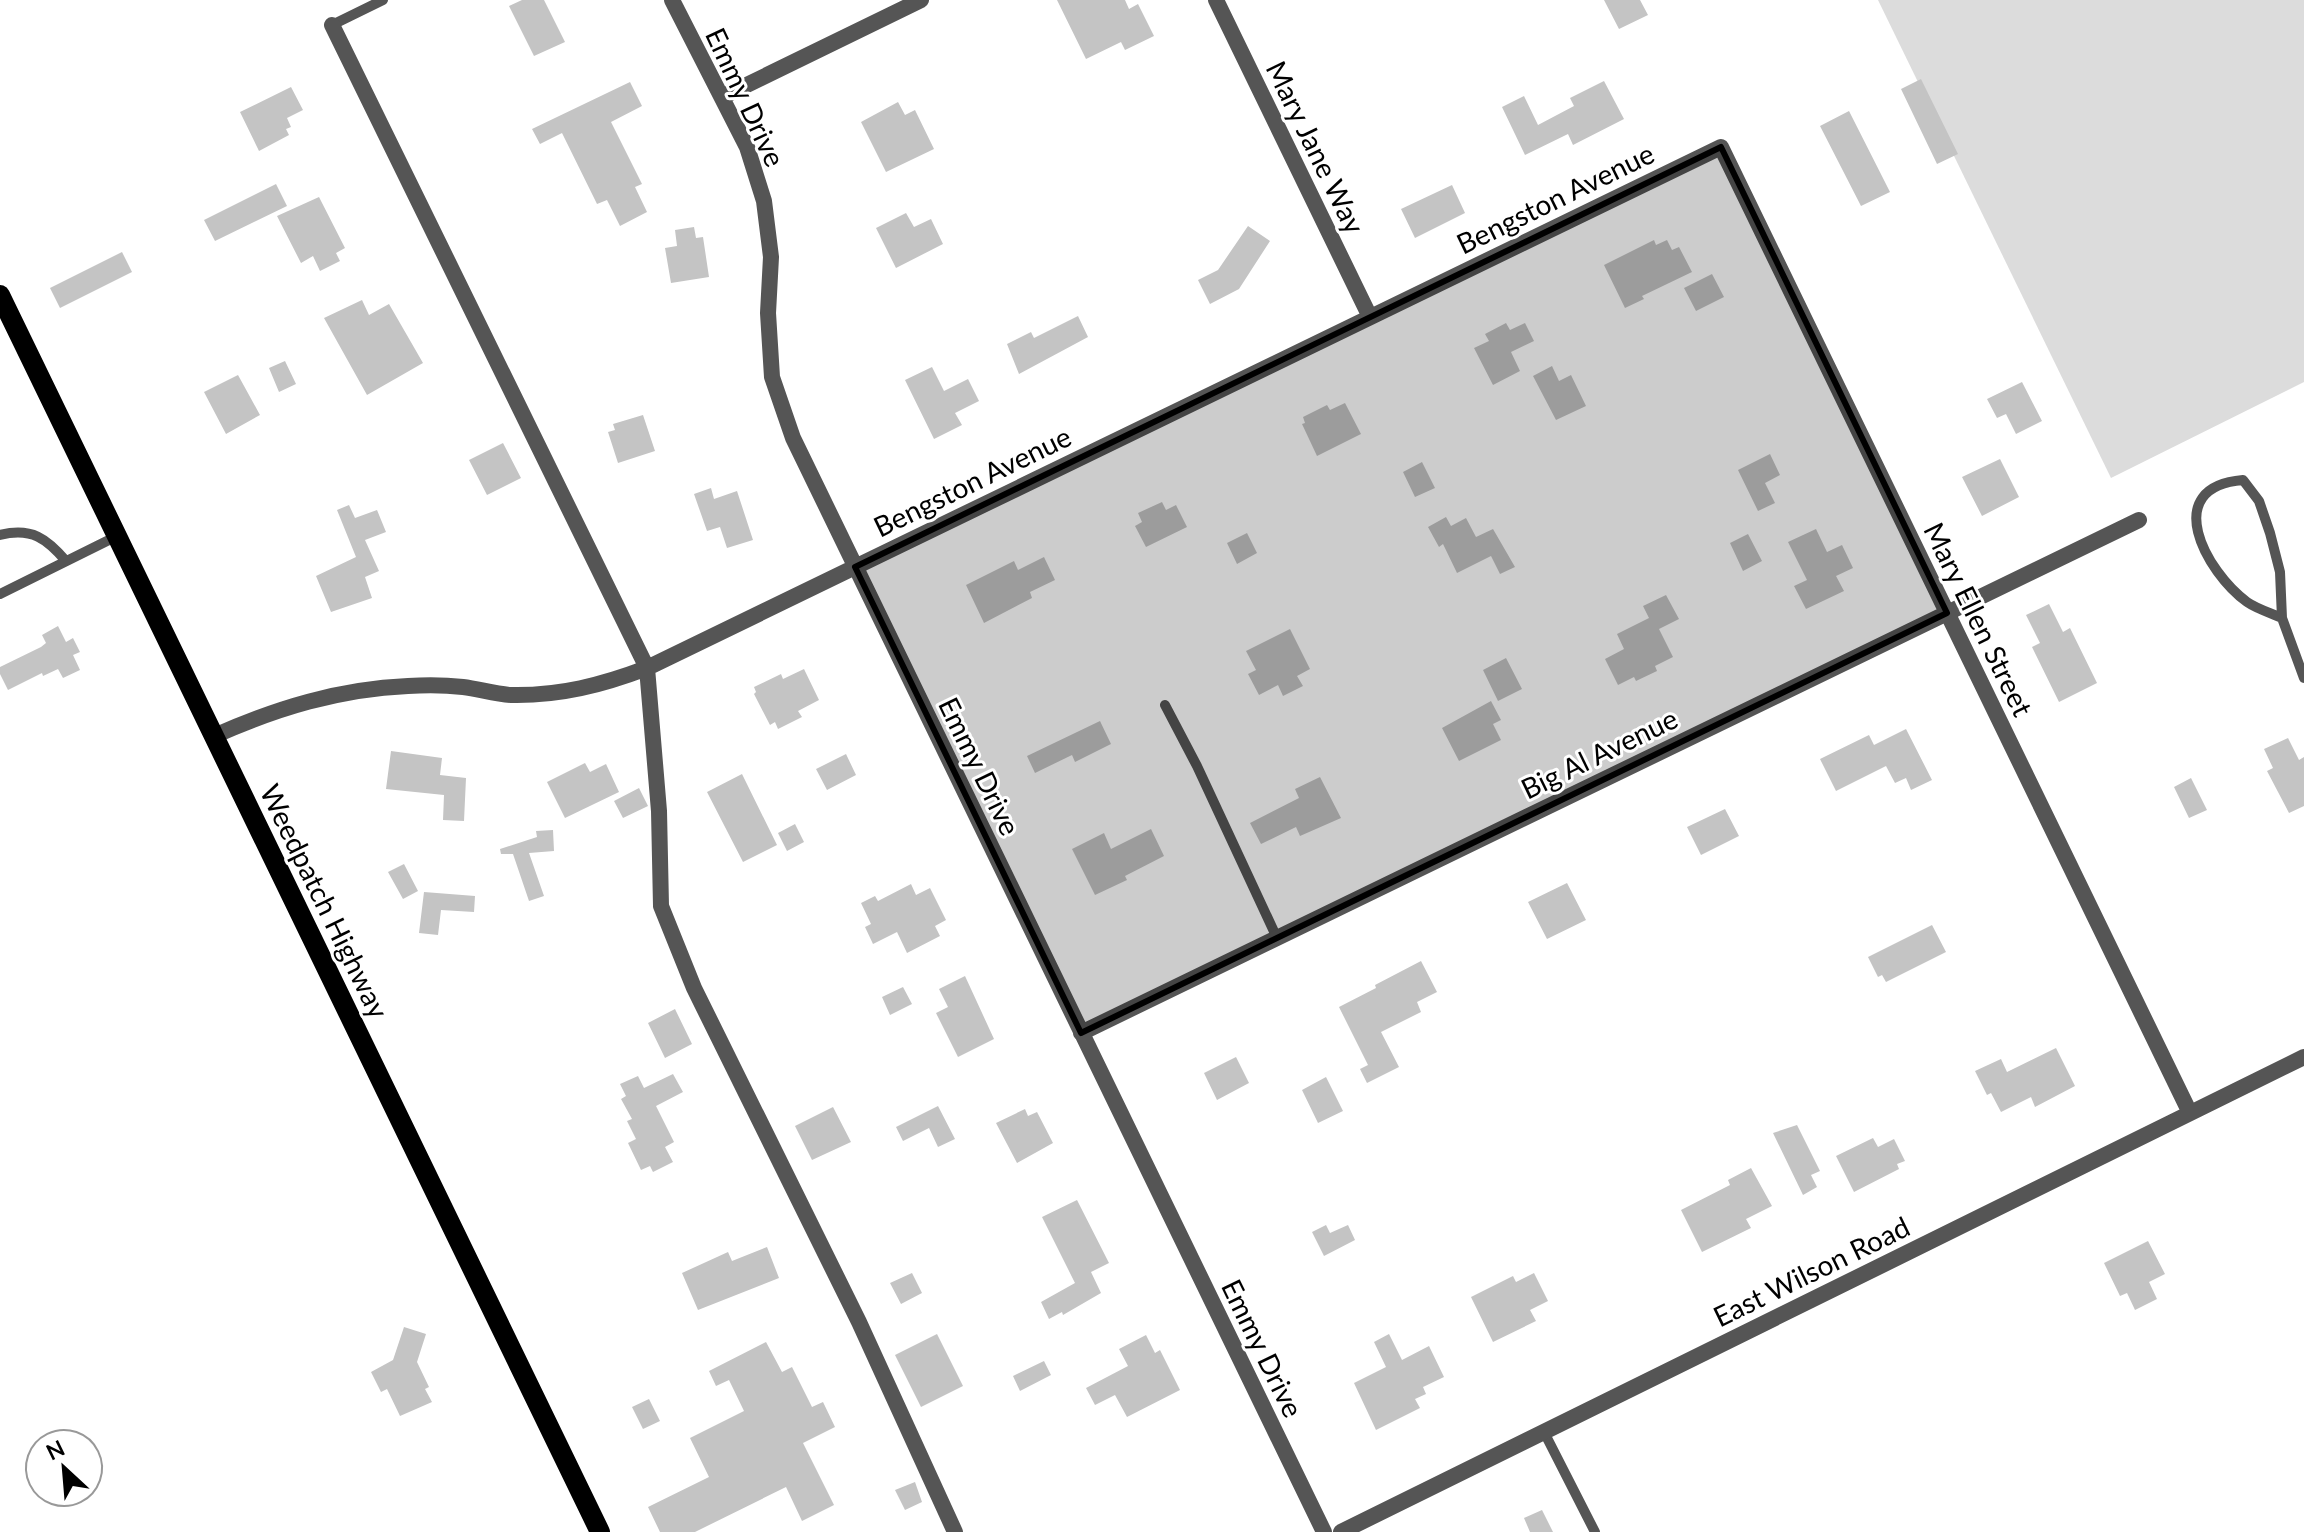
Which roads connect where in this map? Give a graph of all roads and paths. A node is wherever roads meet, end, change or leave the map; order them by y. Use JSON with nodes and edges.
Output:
{"nodes":[{"id":1,"x":383,"y":0,"type":"edge"},
{"id":2,"x":672,"y":0,"type":"edge"},
{"id":3,"x":921,"y":0,"type":"edge"},
{"id":4,"x":1216,"y":0,"type":"edge"},
{"id":5,"x":332,"y":25,"type":"joint"},
{"id":6,"x":722,"y":97,"type":"junction"},
{"id":7,"x":1721,"y":147,"type":"joint"},
{"id":8,"x":0,"y":295,"type":"edge"},
{"id":9,"x":1370,"y":317,"type":"junction"},
{"id":10,"x":2139,"y":520,"type":"dead end"},
{"id":11,"x":0,"y":535,"type":"edge"},
{"id":12,"x":117,"y":536,"type":"junction"},
{"id":13,"x":66,"y":561,"type":"junction"},
{"id":14,"x":855,"y":567,"type":"junction"},
{"id":15,"x":0,"y":594,"type":"edge"},
{"id":16,"x":1947,"y":613,"type":"junction"},
{"id":17,"x":2282,"y":618,"type":"junction"},
{"id":18,"x":647,"y":668,"type":"junction"},
{"id":19,"x":2304,"y":678,"type":"edge"},
{"id":20,"x":1165,"y":705,"type":"dead end"},
{"id":21,"x":214,"y":736,"type":"junction"},
{"id":22,"x":1277,"y":938,"type":"junction"},
{"id":23,"x":1081,"y":1033,"type":"junction"},
{"id":24,"x":2304,"y":1057,"type":"edge"},
{"id":25,"x":2190,"y":1113,"type":"junction"},
{"id":26,"x":1544,"y":1432,"type":"junction"},
{"id":27,"x":600,"y":1532,"type":"edge"},
{"id":28,"x":955,"y":1532,"type":"edge"},
{"id":29,"x":1324,"y":1532,"type":"edge"},
{"id":30,"x":1341,"y":1532,"type":"edge"},
{"id":31,"x":1595,"y":1532,"type":"edge"}],
"edges":[{"from":1,"to":5,"type":"lane"},
{"from":2,"to":6,"type":"street","name":"Emmy Drive"},
{"from":3,"to":6,"type":"street"},
{"from":4,"to":9,"type":"street","name":"Mary Jane Way"},
{"from":5,"to":18,"type":"street"},
{"from":6,"to":14,"type":"street","name":"Emmy Drive"},
{"from":7,"to":9,"type":"street","name":"Bengston Avenue"},
{"from":7,"to":16,"type":"street","name":"Mary Ellen Street"},
{"from":8,"to":12,"type":"main road","name":"Weedpatch Highway"},
{"from":9,"to":14,"type":"street","name":"Bengston Avenue"},
{"from":10,"to":16,"type":"street","name":"Big Al Avenue"},
{"from":11,"to":13,"type":"lane"},
{"from":12,"to":13,"type":"lane"},
{"from":12,"to":21,"type":"main road","name":"Weedpatch Highway"},
{"from":13,"to":15,"type":"lane"},
{"from":14,"to":18,"type":"street","name":"Bengston Avenue"},
{"from":14,"to":23,"type":"street","name":"Emmy Drive"},
{"from":16,"to":22,"type":"street","name":"Big Al Avenue"},
{"from":16,"to":25,"type":"street","name":"Mary Ellen Street"},
{"from":17,"to":17,"type":"lane"},
{"from":17,"to":19,"type":"lane"},
{"from":18,"to":21,"type":"street","name":"Bengston Avenue"},
{"from":18,"to":28,"type":"street"},
{"from":20,"to":22,"type":"lane"},
{"from":21,"to":27,"type":"main road","name":"Weedpatch Highway"},
{"from":22,"to":23,"type":"street","name":"Big Al Avenue"},
{"from":23,"to":29,"type":"street","name":"Emmy Drive"},
{"from":24,"to":25,"type":"street","name":"East Wilson Road"},
{"from":25,"to":26,"type":"street","name":"East Wilson Road"},
{"from":26,"to":30,"type":"street","name":"East Wilson Road"},
{"from":26,"to":31,"type":"lane"}]}
